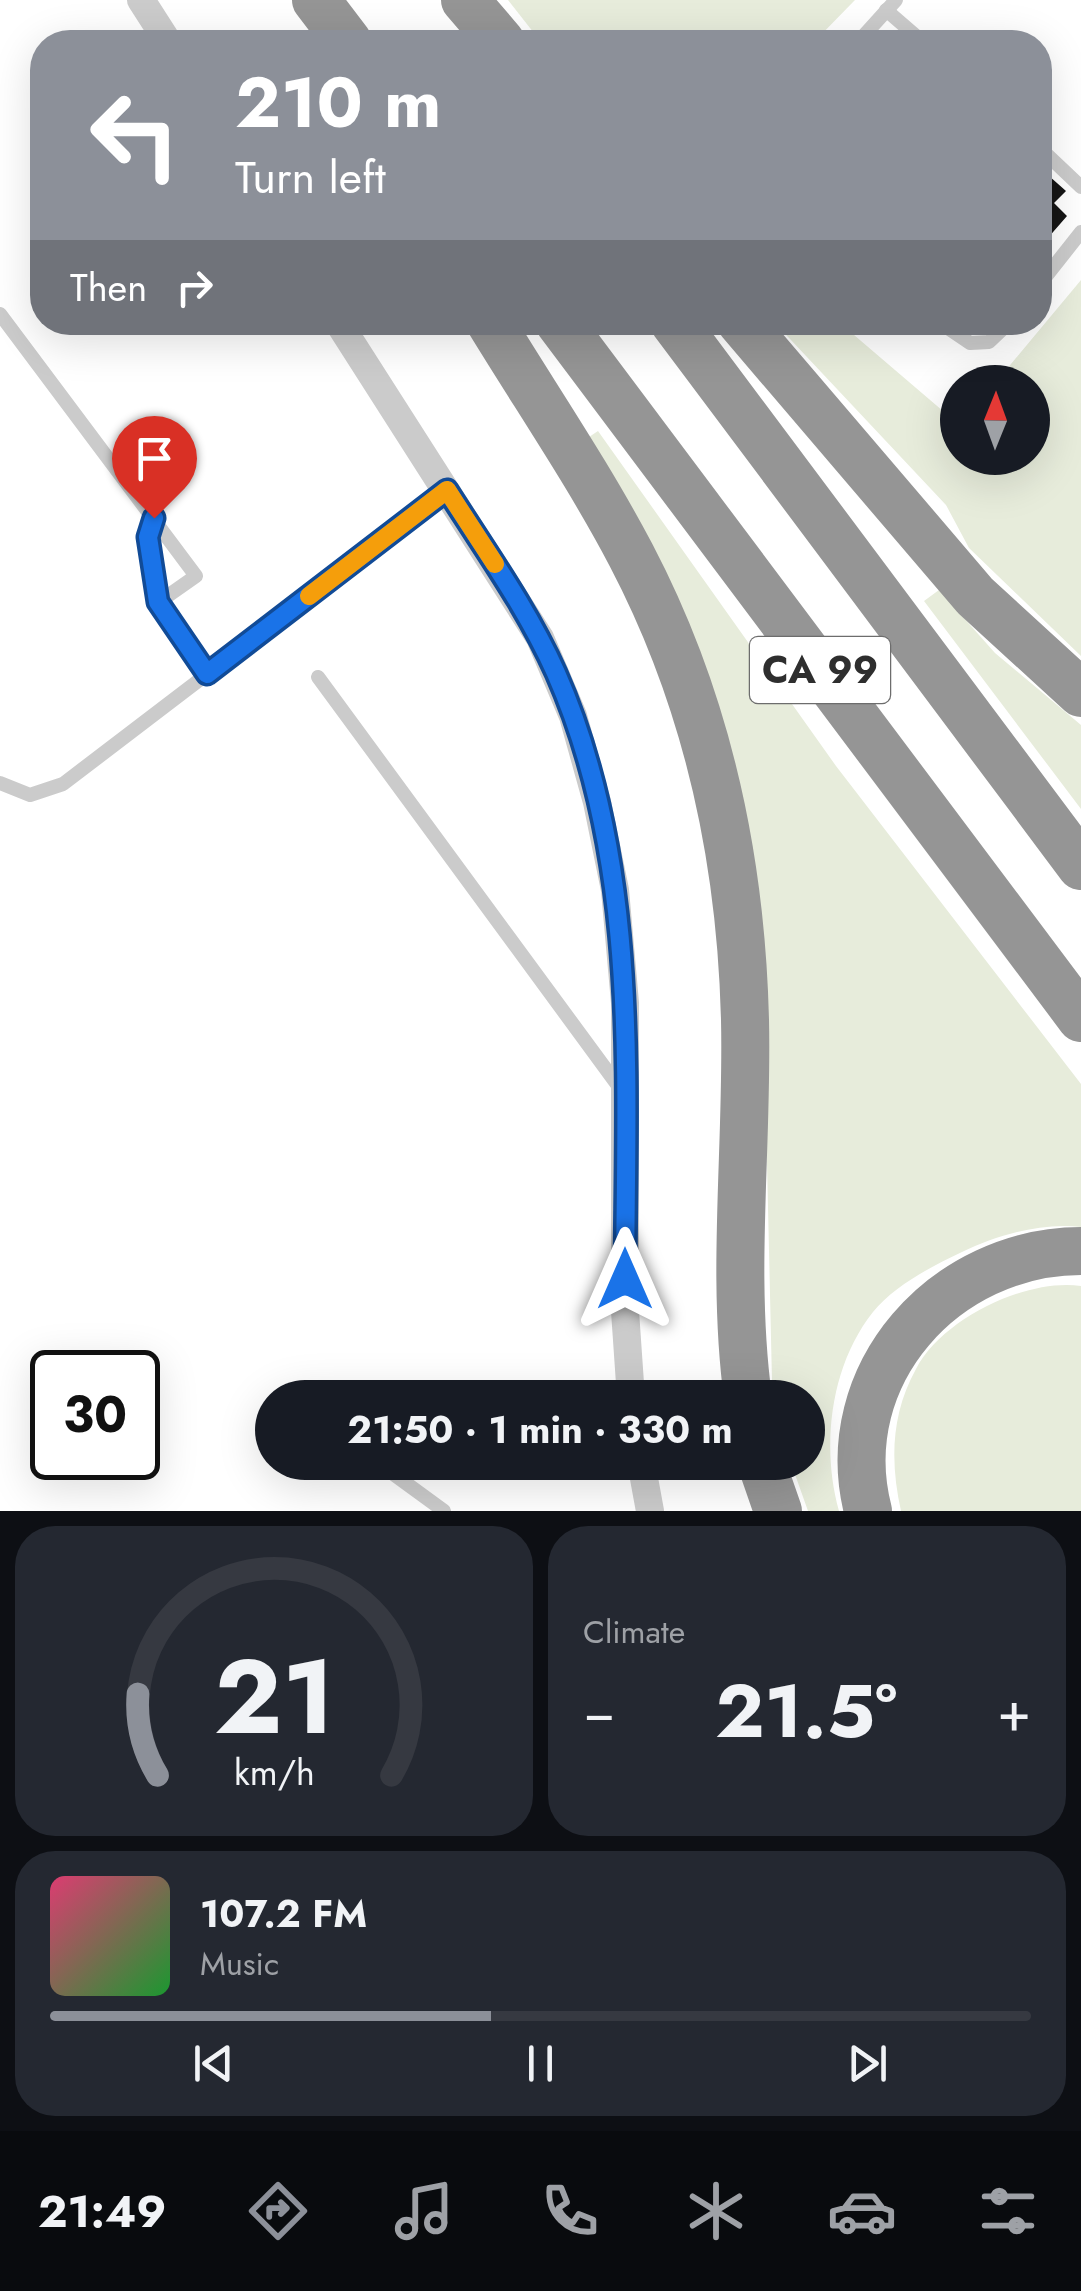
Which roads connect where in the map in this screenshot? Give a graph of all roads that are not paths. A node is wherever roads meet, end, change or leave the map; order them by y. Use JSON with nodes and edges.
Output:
{"nodes":[{"id":1,"x":141,"y":0,"type":"edge"},
{"id":2,"x":298,"y":0,"type":"edge"},
{"id":3,"x":316,"y":0,"type":"edge"},
{"id":4,"x":432,"y":0,"type":"edge"},
{"id":5,"x":465,"y":0,"type":"edge"},
{"id":6,"x":891,"y":5,"type":"edge"},
{"id":7,"x":160,"y":30,"type":"edge"},
{"id":8,"x":309,"y":30,"type":"edge"},
{"id":9,"x":339,"y":30,"type":"edge"},
{"id":10,"x":455,"y":30,"type":"edge"},
{"id":11,"x":491,"y":30,"type":"edge"},
{"id":12,"x":869,"y":30,"type":"edge"},
{"id":13,"x":913,"y":30,"type":"edge"},
{"id":14,"x":1052,"y":160,"type":"edge"},
{"id":15,"x":1081,"y":188,"type":"edge"},
{"id":16,"x":1081,"y":232,"type":"edge"},
{"id":17,"x":1052,"y":269,"type":"edge"},
{"id":18,"x":0,"y":314,"type":"edge"},
{"id":19,"x":346,"y":335,"type":"edge"},
{"id":20,"x":498,"y":335,"type":"edge"},
{"id":21,"x":569,"y":335,"type":"edge"},
{"id":22,"x":684,"y":335,"type":"edge"},
{"id":23,"x":752,"y":335,"type":"edge"},
{"id":24,"x":958,"y":335,"type":"edge"},
{"id":25,"x":996,"y":335,"type":"edge"},
{"id":26,"x":447,"y":490,"type":"junction"},
{"id":27,"x":154,"y":518,"type":"junction"},
{"id":28,"x":158,"y":602,"type":"junction"},
{"id":29,"x":207,"y":674,"type":"junction"},
{"id":30,"x":318,"y":677,"type":"dead end"},
{"id":31,"x":1081,"y":694,"type":"edge"},
{"id":32,"x":0,"y":783,"type":"edge"},
{"id":33,"x":1081,"y":866,"type":"edge"},
{"id":34,"x":1081,"y":1018,"type":"edge"},
{"id":35,"x":626,"y":1096,"type":"junction"},
{"id":36,"x":1081,"y":1251,"type":"edge"},
{"id":37,"x":630,"y":1380,"type":"edge"},
{"id":38,"x":747,"y":1380,"type":"edge"},
{"id":39,"x":402,"y":1480,"type":"edge"},
{"id":40,"x":644,"y":1480,"type":"edge"},
{"id":41,"x":768,"y":1480,"type":"edge"},
{"id":42,"x":444,"y":1511,"type":"edge"},
{"id":43,"x":650,"y":1511,"type":"edge"},
{"id":44,"x":778,"y":1511,"type":"edge"},
{"id":45,"x":868,"y":1511,"type":"edge"}],
"edges":[{"from":1,"to":7,"type":"street"},
{"from":2,"to":8,"type":"highway"},
{"from":3,"to":9,"type":"highway"},
{"from":4,"to":10,"type":"highway"},
{"from":5,"to":11,"type":"highway"},
{"from":6,"to":12,"type":"lane"},
{"from":6,"to":13,"type":"lane"},
{"from":14,"to":15,"type":"lane"},
{"from":16,"to":17,"type":"lane"},
{"from":18,"to":27,"type":"lane"},
{"from":19,"to":26,"type":"street"},
{"from":20,"to":38,"type":"highway"},
{"from":21,"to":34,"type":"highway","number":"CA 99"},
{"from":22,"to":33,"type":"highway","number":"CA 99"},
{"from":23,"to":31,"type":"highway"},
{"from":24,"to":25,"type":"lane"},
{"from":26,"to":29,"type":"lane"},
{"from":26,"to":35,"type":"street"},
{"from":27,"to":28,"type":"lane"},
{"from":27,"to":28,"type":"lane"},
{"from":28,"to":29,"type":"lane"},
{"from":29,"to":32,"type":"lane"},
{"from":30,"to":35,"type":"lane"},
{"from":35,"to":37,"type":"street"},
{"from":36,"to":45,"type":"highway"},
{"from":39,"to":42,"type":"lane"},
{"from":40,"to":43,"type":"street"},
{"from":41,"to":44,"type":"highway"}]}
